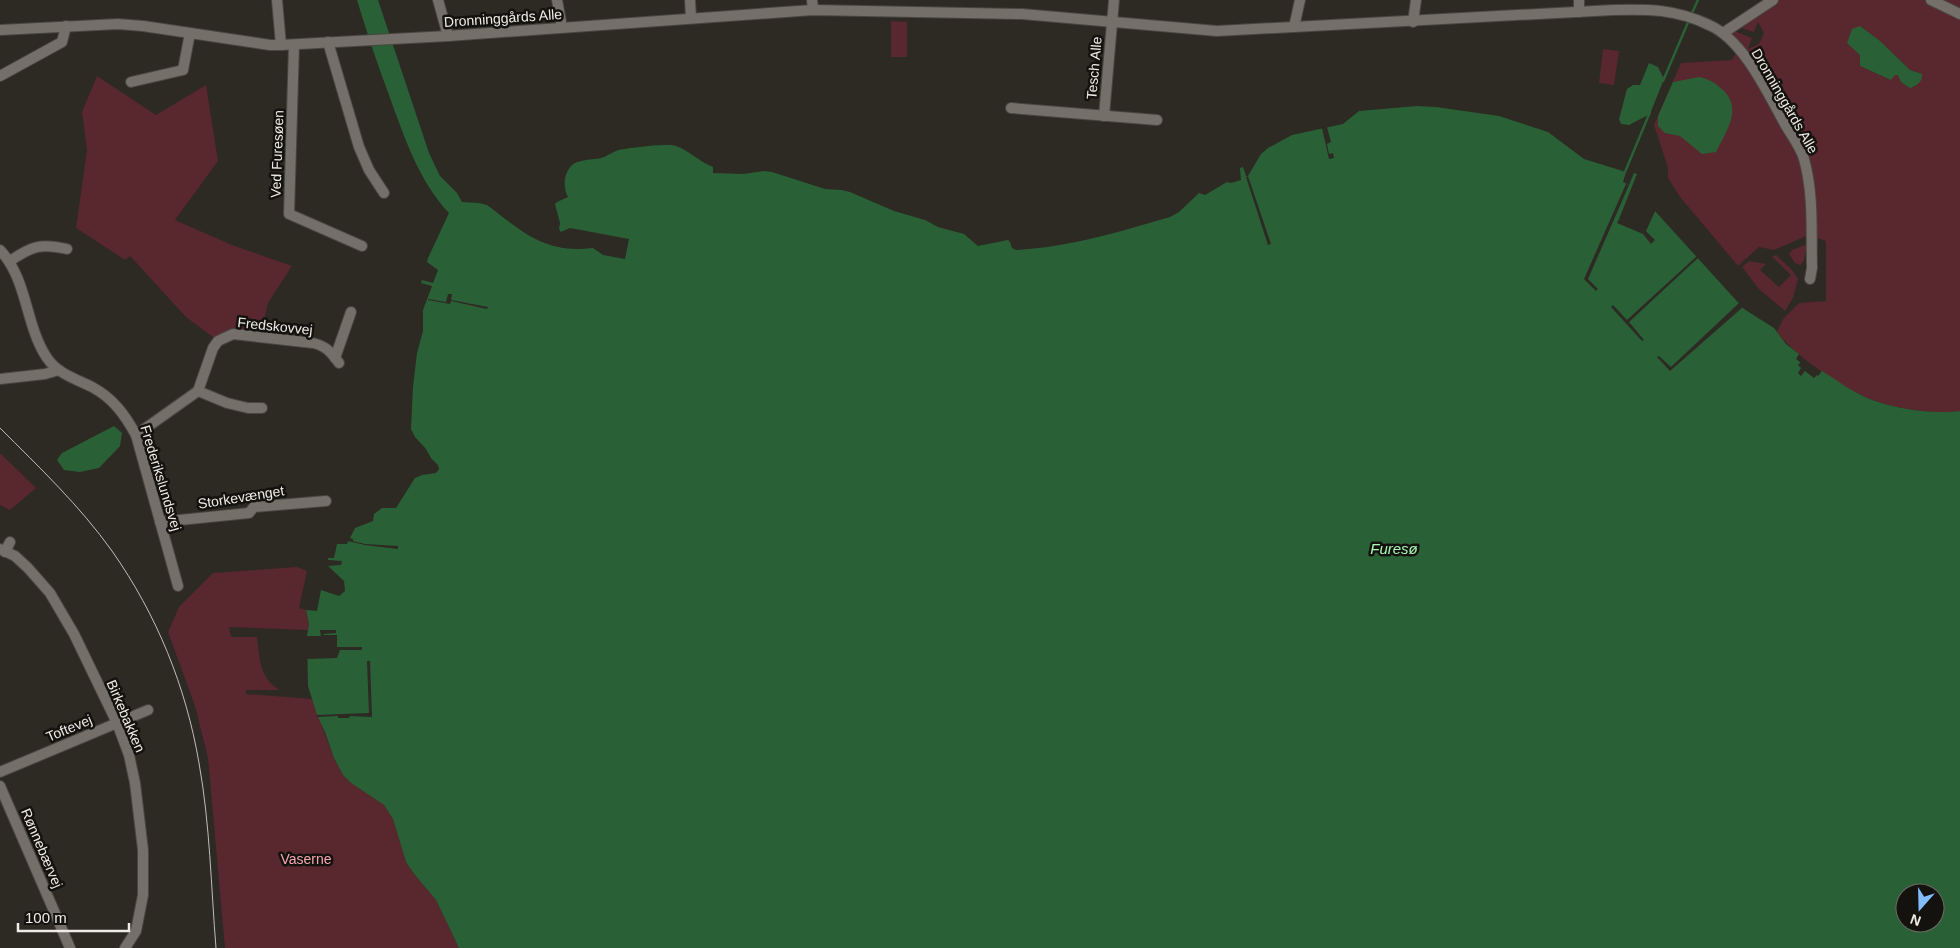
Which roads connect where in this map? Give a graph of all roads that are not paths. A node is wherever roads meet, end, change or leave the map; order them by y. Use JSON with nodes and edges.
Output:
{"nodes":[{"id":1,"x":277,"y":0,"type":"edge"},
{"id":2,"x":438,"y":0,"type":"edge"},
{"id":3,"x":557,"y":0,"type":"edge"},
{"id":4,"x":690,"y":0,"type":"edge"},
{"id":5,"x":940,"y":0,"type":"edge"},
{"id":6,"x":1114,"y":0,"type":"edge"},
{"id":7,"x":1300,"y":0,"type":"edge"},
{"id":8,"x":1416,"y":0,"type":"edge"},
{"id":9,"x":1580,"y":0,"type":"edge"},
{"id":10,"x":1773,"y":0,"type":"edge"},
{"id":11,"x":1932,"y":0,"type":"edge"},
{"id":12,"x":1651,"y":4,"type":"edge"},
{"id":13,"x":812,"y":5,"type":"edge"},
{"id":14,"x":940,"y":12,"type":"junction"},
{"id":15,"x":1579,"y":12,"type":"junction"},
{"id":16,"x":1960,"y":14,"type":"edge"},
{"id":17,"x":691,"y":18,"type":"junction"},
{"id":18,"x":1413,"y":22,"type":"junction"},
{"id":19,"x":1112,"y":23,"type":"junction"},
{"id":20,"x":66,"y":26,"type":"junction"},
{"id":21,"x":562,"y":27,"type":"junction"},
{"id":22,"x":1294,"y":27,"type":"junction"},
{"id":23,"x":0,"y":30,"type":"edge"},
{"id":24,"x":190,"y":33,"type":"junction"},
{"id":25,"x":1723,"y":34,"type":"junction"},
{"id":26,"x":448,"y":36,"type":"junction"},
{"id":27,"x":328,"y":42,"type":"junction"},
{"id":28,"x":281,"y":45,"type":"junction"},
{"id":29,"x":294,"y":45,"type":"junction"},
{"id":30,"x":0,"y":76,"type":"edge"},
{"id":31,"x":131,"y":82,"type":"dead end"},
{"id":32,"x":1011,"y":108,"type":"dead end"},
{"id":33,"x":1104,"y":116,"type":"junction"},
{"id":34,"x":1157,"y":120,"type":"dead end"},
{"id":35,"x":384,"y":193,"type":"dead end"},
{"id":36,"x":362,"y":246,"type":"dead end"},
{"id":37,"x":67,"y":248,"type":"dead end"},
{"id":38,"x":0,"y":250,"type":"edge"},
{"id":39,"x":10,"y":261,"type":"junction"},
{"id":40,"x":1810,"y":279,"type":"dead end"},
{"id":41,"x":351,"y":312,"type":"dead end"},
{"id":42,"x":58,"y":370,"type":"junction"},
{"id":43,"x":0,"y":379,"type":"edge"},
{"id":44,"x":198,"y":390,"type":"junction"},
{"id":45,"x":262,"y":408,"type":"dead end"},
{"id":46,"x":136,"y":435,"type":"junction"},
{"id":47,"x":326,"y":501,"type":"dead end"},
{"id":48,"x":160,"y":522,"type":"junction"},
{"id":49,"x":5,"y":548,"type":"edge"},
{"id":50,"x":178,"y":586,"type":"dead end"},
{"id":51,"x":148,"y":710,"type":"dead end"},
{"id":52,"x":117,"y":723,"type":"junction"},
{"id":53,"x":0,"y":772,"type":"edge"},
{"id":54,"x":0,"y":786,"type":"edge"},
{"id":55,"x":70,"y":948,"type":"edge"},
{"id":56,"x":125,"y":948,"type":"edge"}],
"edges":[{"from":1,"to":28,"type":"street"},
{"from":2,"to":26,"type":"street"},
{"from":3,"to":21,"type":"street"},
{"from":4,"to":17,"type":"street"},
{"from":5,"to":14,"type":"street"},
{"from":6,"to":19,"type":"street","name":"Tesch Alle"},
{"from":7,"to":22,"type":"street"},
{"from":8,"to":18,"type":"street"},
{"from":9,"to":15,"type":"street"},
{"from":10,"to":25,"type":"street"},
{"from":11,"to":16,"type":"street"},
{"from":12,"to":15,"type":"street","name":"Dronninggårds Alle"},
{"from":12,"to":25,"type":"street","name":"Dronninggårds Alle"},
{"from":13,"to":14,"type":"street","name":"Dronninggårds Alle"},
{"from":13,"to":17,"type":"street","name":"Dronninggårds Alle"},
{"from":14,"to":19,"type":"street","name":"Dronninggårds Alle"},
{"from":15,"to":18,"type":"street","name":"Dronninggårds Alle"},
{"from":17,"to":21,"type":"street","name":"Dronninggårds Alle"},
{"from":18,"to":22,"type":"street","name":"Dronninggårds Alle"},
{"from":19,"to":22,"type":"street","name":"Dronninggårds Alle"},
{"from":19,"to":33,"type":"street","name":"Tesch Alle"},
{"from":20,"to":23,"type":"street","name":"Dronninggårds Alle"},
{"from":20,"to":24,"type":"street","name":"Dronninggårds Alle"},
{"from":20,"to":30,"type":"street"},
{"from":21,"to":26,"type":"street","name":"Dronninggårds Alle"},
{"from":24,"to":28,"type":"street","name":"Dronninggårds Alle"},
{"from":24,"to":31,"type":"street"},
{"from":25,"to":40,"type":"street","name":"Dronninggårds Alle"},
{"from":26,"to":27,"type":"street","name":"Dronninggårds Alle"},
{"from":27,"to":29,"type":"street","name":"Dronninggårds Alle"},
{"from":27,"to":35,"type":"street"},
{"from":28,"to":29,"type":"street","name":"Dronninggårds Alle"},
{"from":29,"to":36,"type":"street","name":"Ved Furesøen"},
{"from":32,"to":33,"type":"street","name":"Tesch Alle"},
{"from":33,"to":34,"type":"street","name":"Tesch Alle"},
{"from":37,"to":39,"type":"street"},
{"from":38,"to":39,"type":"street","name":"Frederikslundsvej"},
{"from":39,"to":42,"type":"street","name":"Frederikslundsvej"},
{"from":41,"to":44,"type":"street","name":"Fredskovvej"},
{"from":42,"to":43,"type":"street"},
{"from":42,"to":46,"type":"street","name":"Frederikslundsvej"},
{"from":44,"to":45,"type":"street"},
{"from":44,"to":46,"type":"street"},
{"from":46,"to":48,"type":"street","name":"Frederikslundsvej"},
{"from":47,"to":48,"type":"street","name":"Storkevænget"},
{"from":48,"to":50,"type":"street","name":"Frederikslundsvej"},
{"from":49,"to":52,"type":"street","name":"Birkebakken"},
{"from":51,"to":52,"type":"street","name":"Toftevej"},
{"from":52,"to":53,"type":"street","name":"Toftevej"},
{"from":52,"to":56,"type":"street","name":"Birkebakken"},
{"from":54,"to":55,"type":"street","name":"Rønnebærvej"}]}
